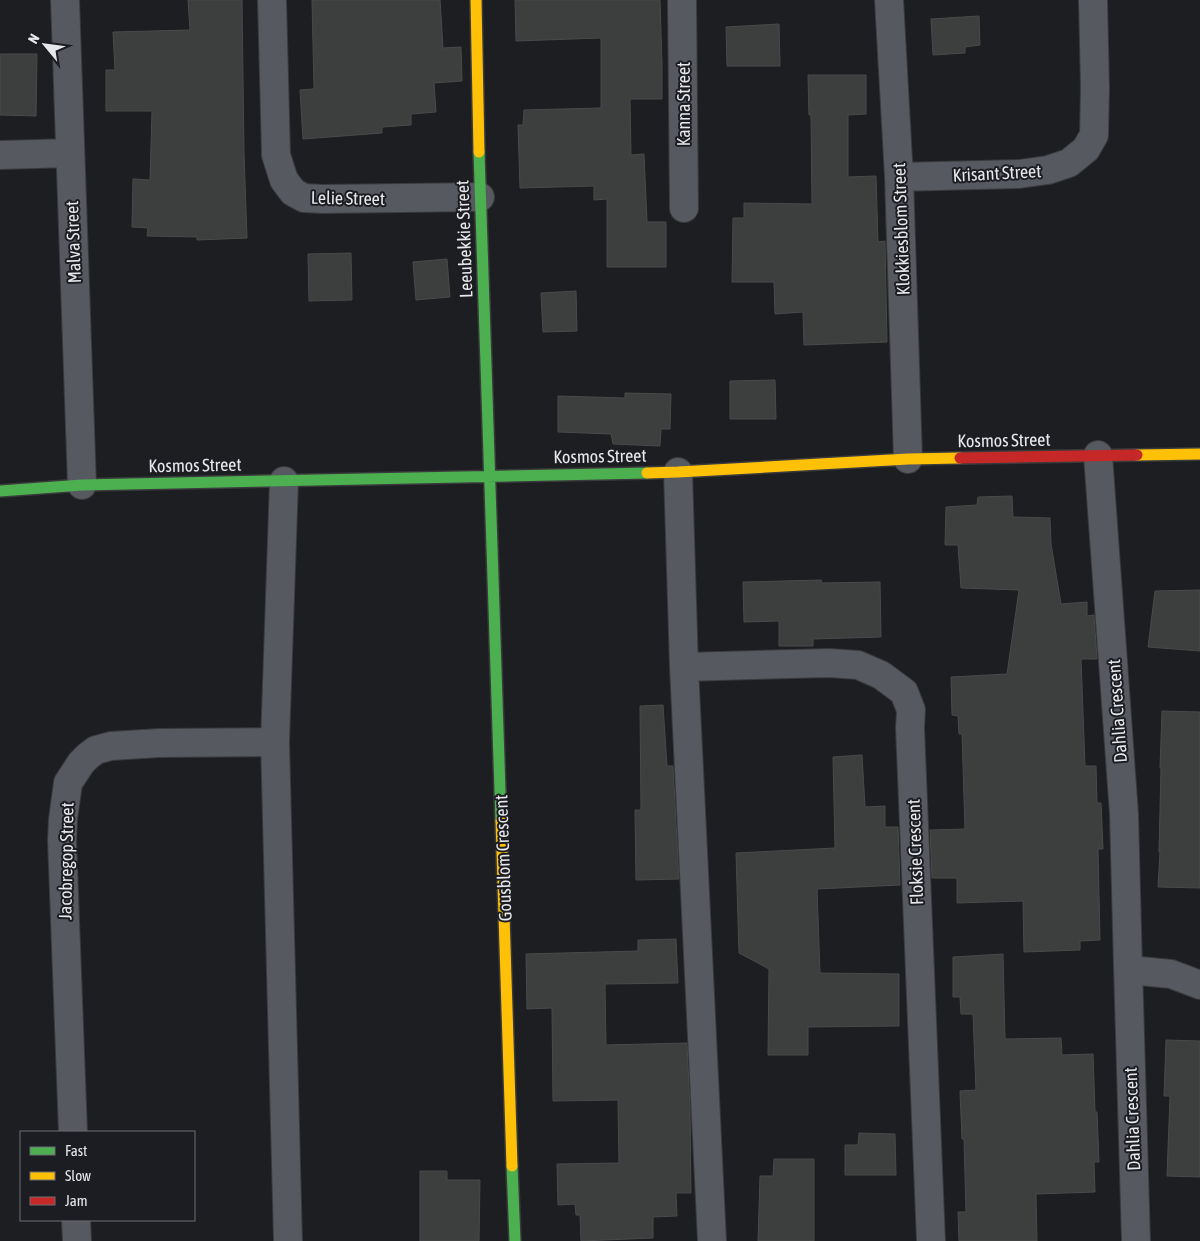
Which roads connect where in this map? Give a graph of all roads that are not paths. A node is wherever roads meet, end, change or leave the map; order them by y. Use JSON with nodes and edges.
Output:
{"nodes":[{"id":1,"x":65,"y":0,"type":"edge"},
{"id":2,"x":272,"y":0,"type":"edge"},
{"id":3,"x":476,"y":0,"type":"edge"},
{"id":4,"x":682,"y":0,"type":"edge"},
{"id":5,"x":889,"y":0,"type":"edge"},
{"id":6,"x":1093,"y":0,"type":"edge"},
{"id":7,"x":70,"y":153,"type":"junction"},
{"id":8,"x":0,"y":155,"type":"edge"},
{"id":9,"x":900,"y":177,"type":"junction"},
{"id":10,"x":480,"y":197,"type":"junction"},
{"id":11,"x":684,"y":208,"type":"dead end"},
{"id":12,"x":1200,"y":454,"type":"edge"},
{"id":13,"x":1098,"y":456,"type":"junction"},
{"id":14,"x":908,"y":459,"type":"junction"},
{"id":15,"x":678,"y":472,"type":"junction"},
{"id":16,"x":490,"y":476,"type":"junction"},
{"id":17,"x":284,"y":481,"type":"junction"},
{"id":18,"x":82,"y":485,"type":"junction"},
{"id":19,"x":0,"y":491,"type":"edge"},
{"id":20,"x":684,"y":667,"type":"junction"},
{"id":21,"x":275,"y":742,"type":"junction"},
{"id":22,"x":1128,"y":967,"type":"junction"},
{"id":23,"x":1200,"y":985,"type":"edge"},
{"id":24,"x":73,"y":1131,"type":"edge"},
{"id":25,"x":76,"y":1221,"type":"edge"},
{"id":26,"x":76,"y":1241,"type":"edge"},
{"id":27,"x":288,"y":1241,"type":"edge"},
{"id":28,"x":515,"y":1241,"type":"edge"},
{"id":29,"x":712,"y":1241,"type":"edge"},
{"id":30,"x":931,"y":1241,"type":"edge"},
{"id":31,"x":1136,"y":1241,"type":"edge"}],
"edges":[{"from":1,"to":7,"type":"street","name":"Malva Street"},
{"from":2,"to":10,"type":"street","name":"Lelie Street"},
{"from":3,"to":10,"type":"street","name":"Leeubekkie Street"},
{"from":4,"to":11,"type":"street","name":"Kanna Street"},
{"from":5,"to":9,"type":"street","name":"Klokkiesblom Street"},
{"from":6,"to":9,"type":"street","name":"Krisant Street"},
{"from":7,"to":8,"type":"street"},
{"from":7,"to":18,"type":"street","name":"Malva Street"},
{"from":9,"to":14,"type":"street","name":"Klokkiesblom Street"},
{"from":10,"to":16,"type":"street","name":"Leeubekkie Street"},
{"from":12,"to":13,"type":"street","name":"Kosmos Street"},
{"from":13,"to":14,"type":"street","name":"Kosmos Street"},
{"from":13,"to":22,"type":"street","name":"Dahlia Crescent"},
{"from":14,"to":15,"type":"street","name":"Kosmos Street"},
{"from":15,"to":16,"type":"street","name":"Kosmos Street"},
{"from":15,"to":20,"type":"street"},
{"from":16,"to":17,"type":"street","name":"Kosmos Street"},
{"from":16,"to":28,"type":"street","name":"Gousblom Crescent"},
{"from":17,"to":18,"type":"street","name":"Kosmos Street"},
{"from":17,"to":21,"type":"street"},
{"from":18,"to":19,"type":"street","name":"Kosmos Street"},
{"from":20,"to":29,"type":"street"},
{"from":20,"to":30,"type":"street","name":"Floksie Crescent"},
{"from":21,"to":24,"type":"street","name":"Jacobregop Street"},
{"from":21,"to":27,"type":"street"},
{"from":22,"to":23,"type":"street"},
{"from":22,"to":31,"type":"street","name":"Dahlia Crescent"},
{"from":25,"to":26,"type":"street"}]}
